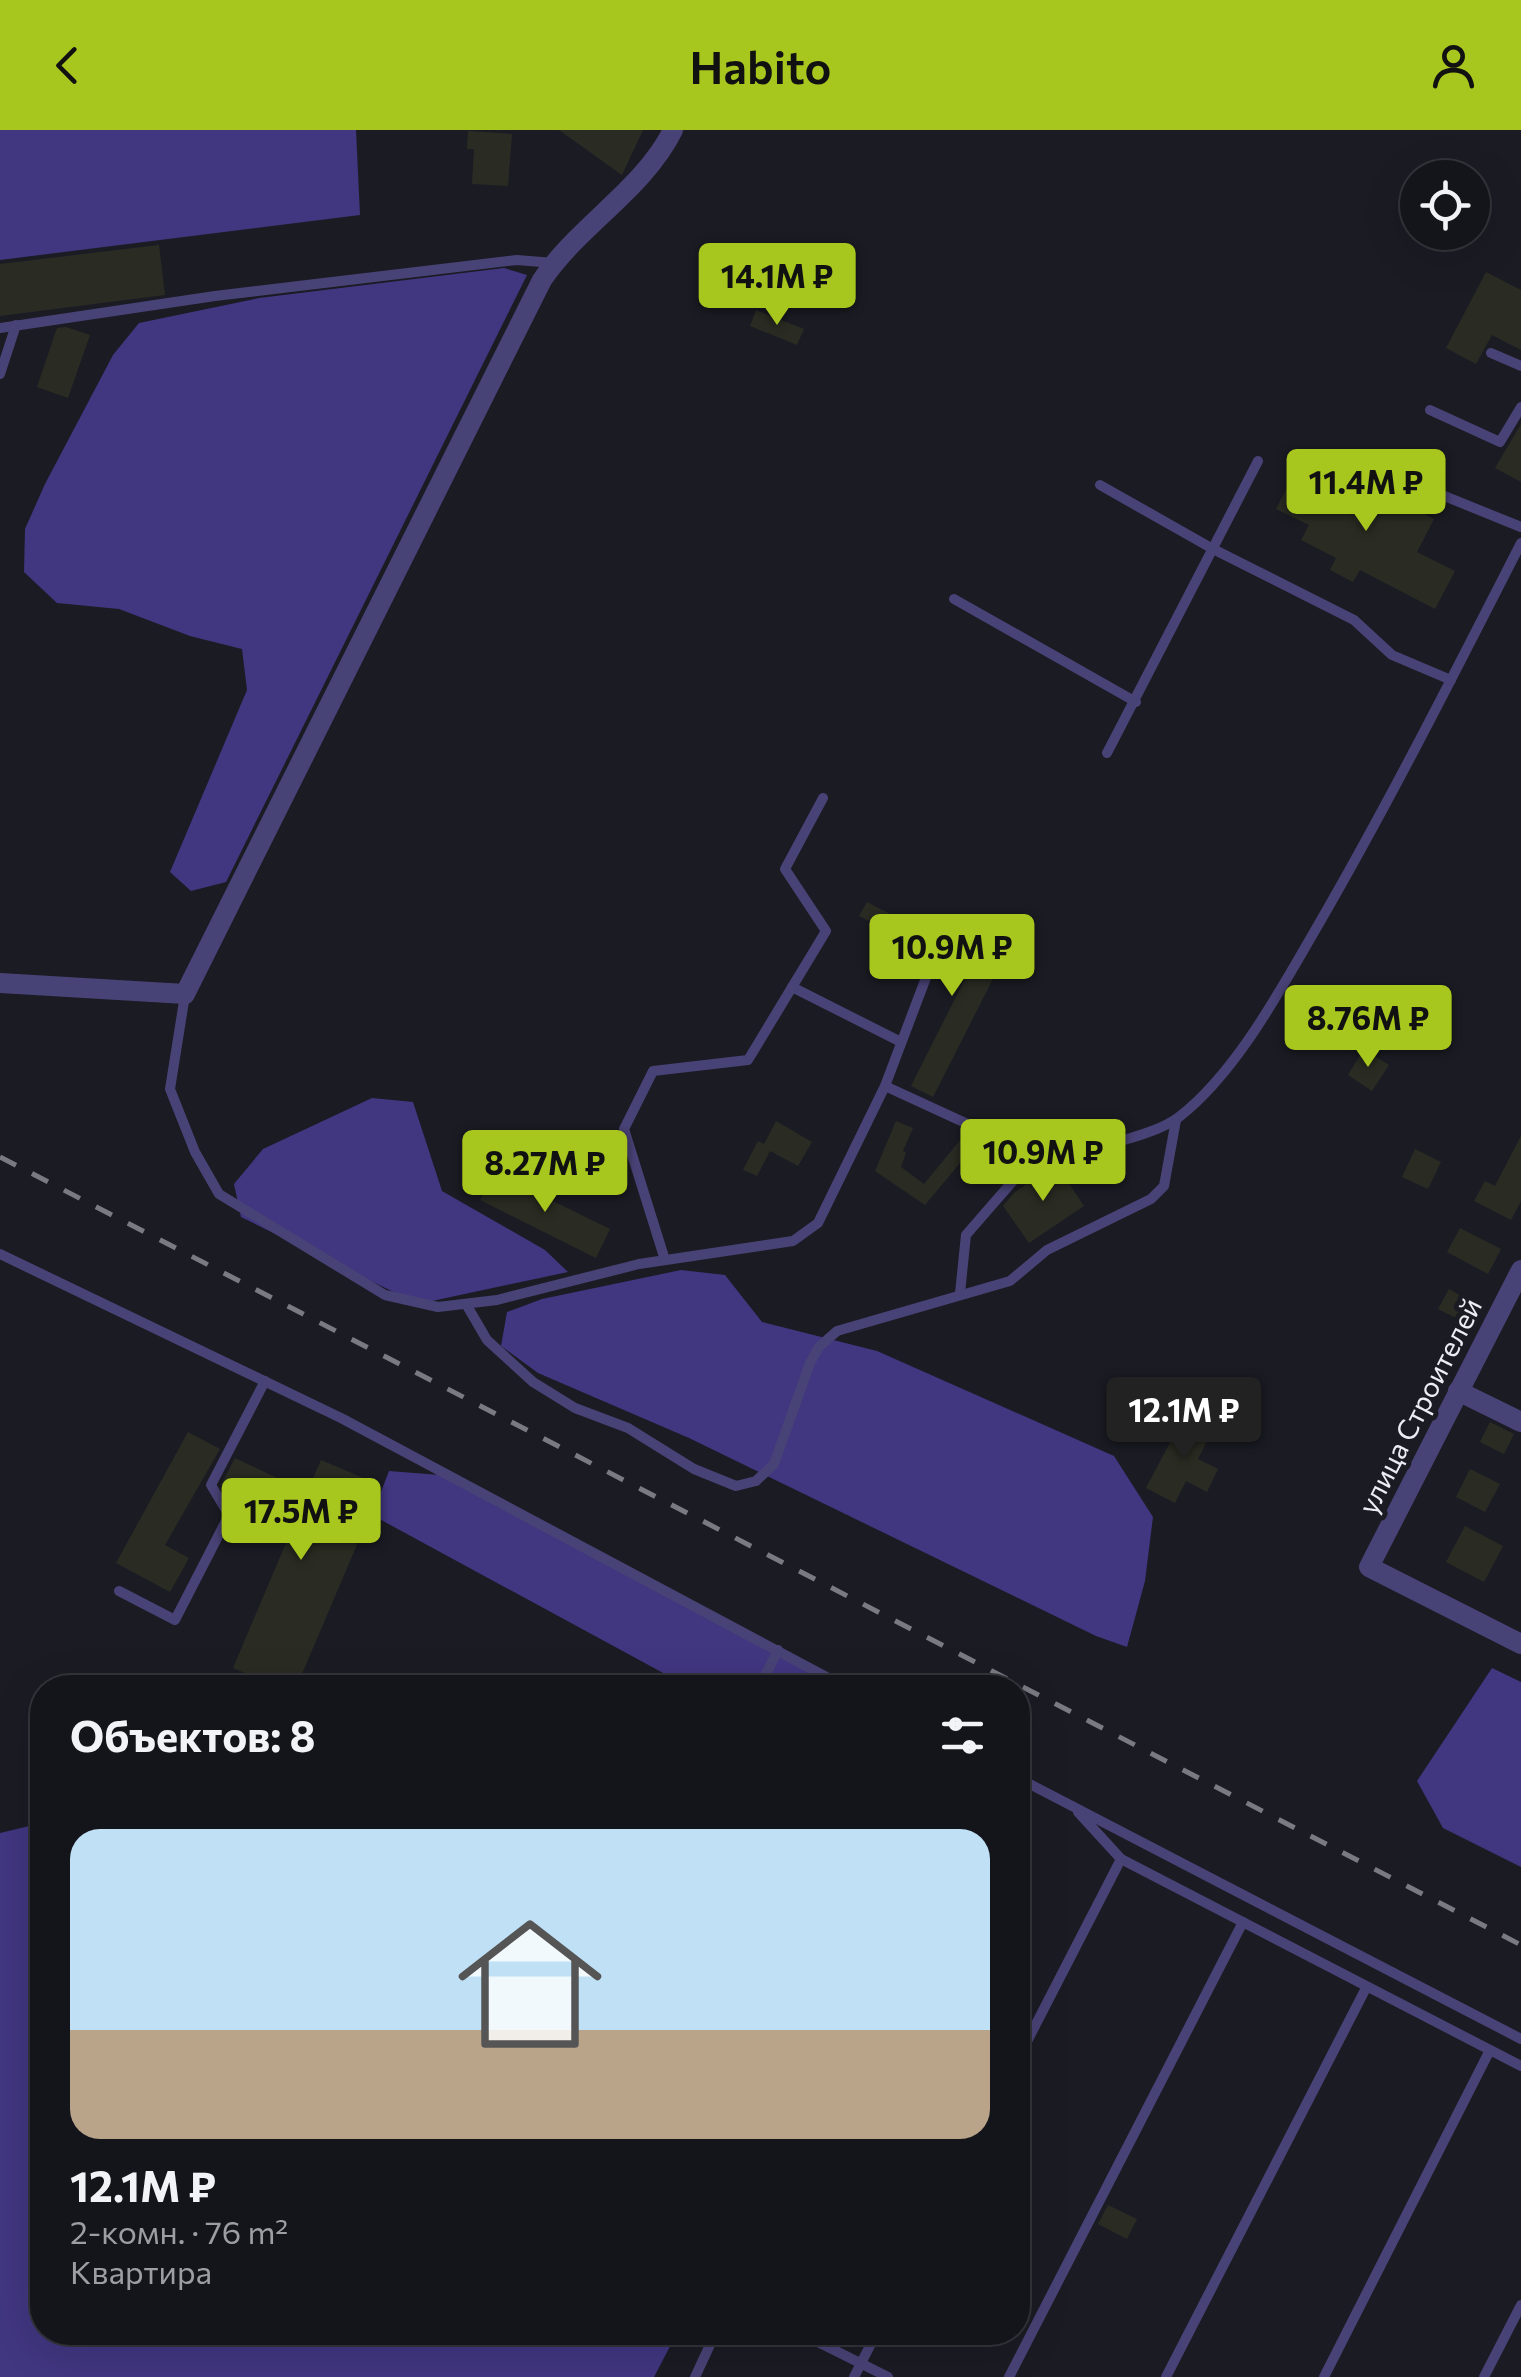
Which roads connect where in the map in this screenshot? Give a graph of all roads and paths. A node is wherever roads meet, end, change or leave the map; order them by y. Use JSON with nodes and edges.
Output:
{"nodes":[{"id":1,"x":673,"y":130,"type":"edge"},
{"id":2,"x":554,"y":263,"type":"junction"},
{"id":3,"x":16,"y":325,"type":"junction"},
{"id":4,"x":0,"y":328,"type":"edge"},
{"id":5,"x":1491,"y":353,"type":"dead end"},
{"id":6,"x":1521,"y":366,"type":"edge"},
{"id":7,"x":0,"y":374,"type":"edge"},
{"id":8,"x":1521,"y":407,"type":"edge"},
{"id":9,"x":1430,"y":410,"type":"dead end"},
{"id":10,"x":1343,"y":455,"type":"dead end"},
{"id":11,"x":1258,"y":461,"type":"dead end"},
{"id":12,"x":1100,"y":486,"type":"dead end"},
{"id":13,"x":1521,"y":527,"type":"edge"},
{"id":14,"x":1521,"y":543,"type":"edge"},
{"id":15,"x":1214,"y":548,"type":"junction"},
{"id":16,"x":954,"y":599,"type":"dead end"},
{"id":17,"x":1450,"y":680,"type":"junction"},
{"id":18,"x":1136,"y":702,"type":"junction"},
{"id":19,"x":1107,"y":754,"type":"dead end"},
{"id":20,"x":823,"y":798,"type":"dead end"},
{"id":21,"x":927,"y":976,"type":"dead end"},
{"id":22,"x":0,"y":983,"type":"edge"},
{"id":23,"x":792,"y":987,"type":"junction"},
{"id":24,"x":184,"y":994,"type":"junction"},
{"id":25,"x":902,"y":1042,"type":"junction"},
{"id":26,"x":885,"y":1086,"type":"junction"},
{"id":27,"x":1176,"y":1120,"type":"junction"},
{"id":28,"x":1033,"y":1158,"type":"junction"},
{"id":29,"x":0,"y":1254,"type":"edge"},
{"id":30,"x":665,"y":1260,"type":"junction"},
{"id":31,"x":1521,"y":1270,"type":"edge"},
{"id":32,"x":960,"y":1293,"type":"junction"},
{"id":33,"x":466,"y":1304,"type":"junction"},
{"id":34,"x":265,"y":1381,"type":"junction"},
{"id":35,"x":1458,"y":1391,"type":"junction"},
{"id":36,"x":1521,"y":1422,"type":"edge"},
{"id":37,"x":119,"y":1590,"type":"dead end"},
{"id":38,"x":1521,"y":1644,"type":"edge"},
{"id":39,"x":778,"y":1650,"type":"junction"},
{"id":40,"x":766,"y":1675,"type":"edge"},
{"id":41,"x":823,"y":1675,"type":"edge"},
{"id":42,"x":1030,"y":1784,"type":"edge"},
{"id":43,"x":1072,"y":1806,"type":"junction"},
{"id":44,"x":1121,"y":1859,"type":"junction"},
{"id":45,"x":1242,"y":1922,"type":"junction"},
{"id":46,"x":1366,"y":1988,"type":"junction"},
{"id":47,"x":1030,"y":2036,"type":"edge"},
{"id":48,"x":1521,"y":2039,"type":"edge"},
{"id":49,"x":1490,"y":2050,"type":"junction"},
{"id":50,"x":1521,"y":2066,"type":"edge"},
{"id":51,"x":1521,"y":2305,"type":"edge"},
{"id":52,"x":1030,"y":2336,"type":"edge"},
{"id":53,"x":710,"y":2345,"type":"edge"},
{"id":54,"x":824,"y":2345,"type":"edge"},
{"id":55,"x":870,"y":2345,"type":"edge"},
{"id":56,"x":1025,"y":2345,"type":"edge"},
{"id":57,"x":861,"y":2363,"type":"junction"},
{"id":58,"x":695,"y":2377,"type":"edge"},
{"id":59,"x":854,"y":2377,"type":"edge"},
{"id":60,"x":888,"y":2377,"type":"edge"},
{"id":61,"x":1009,"y":2377,"type":"edge"},
{"id":62,"x":1166,"y":2377,"type":"edge"},
{"id":63,"x":1324,"y":2377,"type":"edge"},
{"id":64,"x":1484,"y":2377,"type":"edge"}],
"edges":[{"from":1,"to":2,"type":"street"},
{"from":2,"to":3,"type":"lane"},
{"from":2,"to":24,"type":"street"},
{"from":3,"to":4,"type":"lane"},
{"from":3,"to":7,"type":"lane"},
{"from":5,"to":6,"type":"lane"},
{"from":8,"to":9,"type":"lane"},
{"from":10,"to":13,"type":"lane"},
{"from":11,"to":15,"type":"lane"},
{"from":12,"to":15,"type":"lane"},
{"from":14,"to":17,"type":"lane"},
{"from":15,"to":17,"type":"lane"},
{"from":15,"to":18,"type":"lane"},
{"from":16,"to":18,"type":"lane"},
{"from":17,"to":27,"type":"lane"},
{"from":18,"to":19,"type":"lane"},
{"from":20,"to":23,"type":"lane"},
{"from":21,"to":25,"type":"lane"},
{"from":22,"to":24,"type":"street"},
{"from":23,"to":25,"type":"lane"},
{"from":23,"to":30,"type":"lane"},
{"from":24,"to":33,"type":"lane"},
{"from":25,"to":26,"type":"lane"},
{"from":26,"to":28,"type":"lane"},
{"from":26,"to":30,"type":"lane"},
{"from":27,"to":28,"type":"lane"},
{"from":27,"to":32,"type":"lane"},
{"from":28,"to":32,"type":"lane"},
{"from":29,"to":34,"type":"lane"},
{"from":30,"to":33,"type":"lane"},
{"from":31,"to":35,"type":"street","name":"улица Строителей"},
{"from":32,"to":33,"type":"lane"},
{"from":34,"to":37,"type":"lane"},
{"from":34,"to":39,"type":"lane"},
{"from":35,"to":36,"type":"street"},
{"from":35,"to":38,"type":"street","name":"улица Строителей"},
{"from":39,"to":40,"type":"lane"},
{"from":39,"to":41,"type":"lane"},
{"from":42,"to":43,"type":"lane"},
{"from":43,"to":44,"type":"lane"},
{"from":43,"to":48,"type":"lane"},
{"from":44,"to":45,"type":"lane"},
{"from":44,"to":47,"type":"lane"},
{"from":45,"to":46,"type":"lane"},
{"from":45,"to":52,"type":"lane"},
{"from":46,"to":49,"type":"lane"},
{"from":46,"to":62,"type":"lane"},
{"from":49,"to":50,"type":"lane"},
{"from":49,"to":63,"type":"lane"},
{"from":51,"to":64,"type":"lane"},
{"from":53,"to":58,"type":"lane"},
{"from":54,"to":57,"type":"lane"},
{"from":55,"to":57,"type":"lane"},
{"from":56,"to":61,"type":"lane"},
{"from":57,"to":59,"type":"lane"},
{"from":57,"to":60,"type":"lane"}]}
